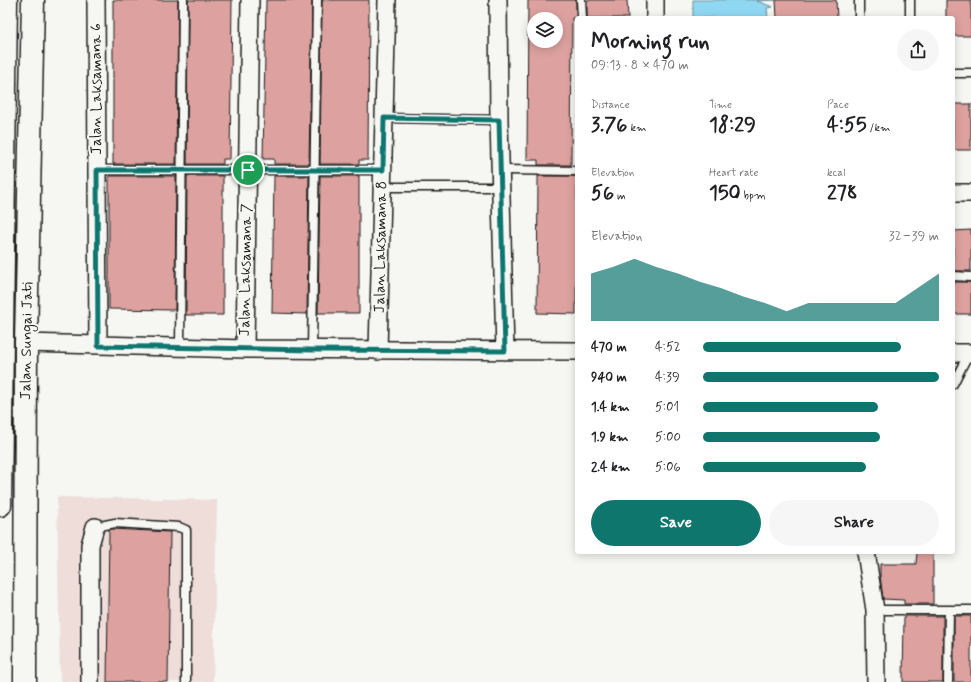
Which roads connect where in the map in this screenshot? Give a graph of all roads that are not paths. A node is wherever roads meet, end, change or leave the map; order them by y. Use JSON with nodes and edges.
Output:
{"nodes":[{"id":1,"x":33,"y":0,"type":"edge"},
{"id":2,"x":96,"y":0,"type":"edge"},
{"id":3,"x":183,"y":0,"type":"edge"},
{"id":4,"x":250,"y":0,"type":"edge"},
{"id":5,"x":317,"y":0,"type":"edge"},
{"id":6,"x":387,"y":0,"type":"edge"},
{"id":7,"x":498,"y":0,"type":"edge"},
{"id":8,"x":581,"y":0,"type":"edge"},
{"id":9,"x":655,"y":0,"type":"edge"},
{"id":10,"x":859,"y":0,"type":"edge"},
{"id":11,"x":910,"y":0,"type":"edge"},
{"id":12,"x":4,"y":14,"type":"edge"},
{"id":13,"x":582,"y":16,"type":"edge"},
{"id":14,"x":655,"y":16,"type":"edge"},
{"id":15,"x":859,"y":16,"type":"edge"},
{"id":16,"x":910,"y":16,"type":"edge"},
{"id":17,"x":955,"y":73,"type":"edge"},
{"id":18,"x":971,"y":73,"type":"edge"},
{"id":19,"x":384,"y":118,"type":"junction"},
{"id":20,"x":499,"y":120,"type":"junction"},
{"id":21,"x":97,"y":170,"type":"junction"},
{"id":22,"x":181,"y":170,"type":"junction"},
{"id":23,"x":248,"y":170,"type":"junction"},
{"id":24,"x":315,"y":170,"type":"junction"},
{"id":25,"x":383,"y":170,"type":"junction"},
{"id":26,"x":501,"y":170,"type":"junction"},
{"id":27,"x":575,"y":171,"type":"edge"},
{"id":28,"x":382,"y":187,"type":"junction"},
{"id":29,"x":501,"y":187,"type":"junction"},
{"id":30,"x":955,"y":193,"type":"edge"},
{"id":31,"x":971,"y":193,"type":"edge"},
{"id":32,"x":955,"y":276,"type":"edge"},
{"id":33,"x":971,"y":277,"type":"edge"},
{"id":34,"x":26,"y":343,"type":"junction"},
{"id":35,"x":98,"y":346,"type":"junction"},
{"id":36,"x":180,"y":347,"type":"junction"},
{"id":37,"x":245,"y":349,"type":"junction"},
{"id":38,"x":312,"y":350,"type":"junction"},
{"id":39,"x":378,"y":351,"type":"junction"},
{"id":40,"x":505,"y":351,"type":"junction"},
{"id":41,"x":575,"y":352,"type":"edge"},
{"id":42,"x":965,"y":353,"type":"edge"},
{"id":43,"x":955,"y":379,"type":"edge"},
{"id":44,"x":1,"y":400,"type":"edge"},
{"id":45,"x":0,"y":499,"type":"edge"},
{"id":46,"x":0,"y":505,"type":"edge"},
{"id":47,"x":95,"y":527,"type":"joint"},
{"id":48,"x":866,"y":554,"type":"edge"},
{"id":49,"x":875,"y":610,"type":"junction"},
{"id":50,"x":949,"y":610,"type":"junction"},
{"id":51,"x":971,"y":610,"type":"edge"},
{"id":52,"x":25,"y":682,"type":"edge"},
{"id":53,"x":90,"y":682,"type":"edge"},
{"id":54,"x":186,"y":682,"type":"edge"},
{"id":55,"x":876,"y":682,"type":"edge"},
{"id":56,"x":948,"y":682,"type":"edge"}],
"edges":[{"from":1,"to":34,"type":"main road","name":"Jalan Sungai Jati"},
{"from":2,"to":21,"type":"street","name":"Jalan Laksamana 6"},
{"from":3,"to":22,"type":"lane"},
{"from":4,"to":23,"type":"street","name":"Jalan Laksamana 7"},
{"from":5,"to":24,"type":"lane"},
{"from":6,"to":19,"type":"street","name":"Jalan Laksamana 8"},
{"from":7,"to":20,"type":"street"},
{"from":8,"to":13,"type":"lane"},
{"from":9,"to":14,"type":"street"},
{"from":10,"to":15,"type":"lane"},
{"from":11,"to":16,"type":"lane"},
{"from":12,"to":44,"type":"main road","name":"Jalan Sungai Jati"},
{"from":17,"to":18,"type":"lane"},
{"from":19,"to":20,"type":"lane"},
{"from":19,"to":25,"type":"street","name":"Jalan Laksamana 8"},
{"from":20,"to":26,"type":"street"},
{"from":21,"to":22,"type":"lane"},
{"from":21,"to":35,"type":"street","name":"Jalan Laksamana 6"},
{"from":22,"to":23,"type":"lane"},
{"from":22,"to":36,"type":"lane"},
{"from":23,"to":24,"type":"lane"},
{"from":23,"to":37,"type":"street","name":"Jalan Laksamana 7"},
{"from":24,"to":25,"type":"lane"},
{"from":24,"to":38,"type":"lane"},
{"from":25,"to":28,"type":"street","name":"Jalan Laksamana 8"},
{"from":26,"to":27,"type":"lane"},
{"from":26,"to":29,"type":"street"},
{"from":28,"to":29,"type":"lane"},
{"from":28,"to":39,"type":"street","name":"Jalan Laksamana 8"},
{"from":29,"to":40,"type":"street"},
{"from":30,"to":31,"type":"street"},
{"from":32,"to":33,"type":"lane"},
{"from":34,"to":35,"type":"street"},
{"from":34,"to":52,"type":"main road","name":"Jalan Sungai Jati"},
{"from":35,"to":36,"type":"street"},
{"from":36,"to":37,"type":"street"},
{"from":37,"to":38,"type":"street"},
{"from":38,"to":39,"type":"street"},
{"from":39,"to":40,"type":"street"},
{"from":40,"to":41,"type":"street"},
{"from":42,"to":43,"type":"lane"},
{"from":44,"to":45,"type":"main road","name":"Jalan Sungai Jati"},
{"from":45,"to":46,"type":"main road","name":"Jalan Sungai Jati"},
{"from":47,"to":53,"type":"street"},
{"from":47,"to":54,"type":"lane"},
{"from":48,"to":49,"type":"street"},
{"from":49,"to":50,"type":"lane"},
{"from":49,"to":55,"type":"street"},
{"from":50,"to":51,"type":"lane"},
{"from":50,"to":56,"type":"lane"}]}
